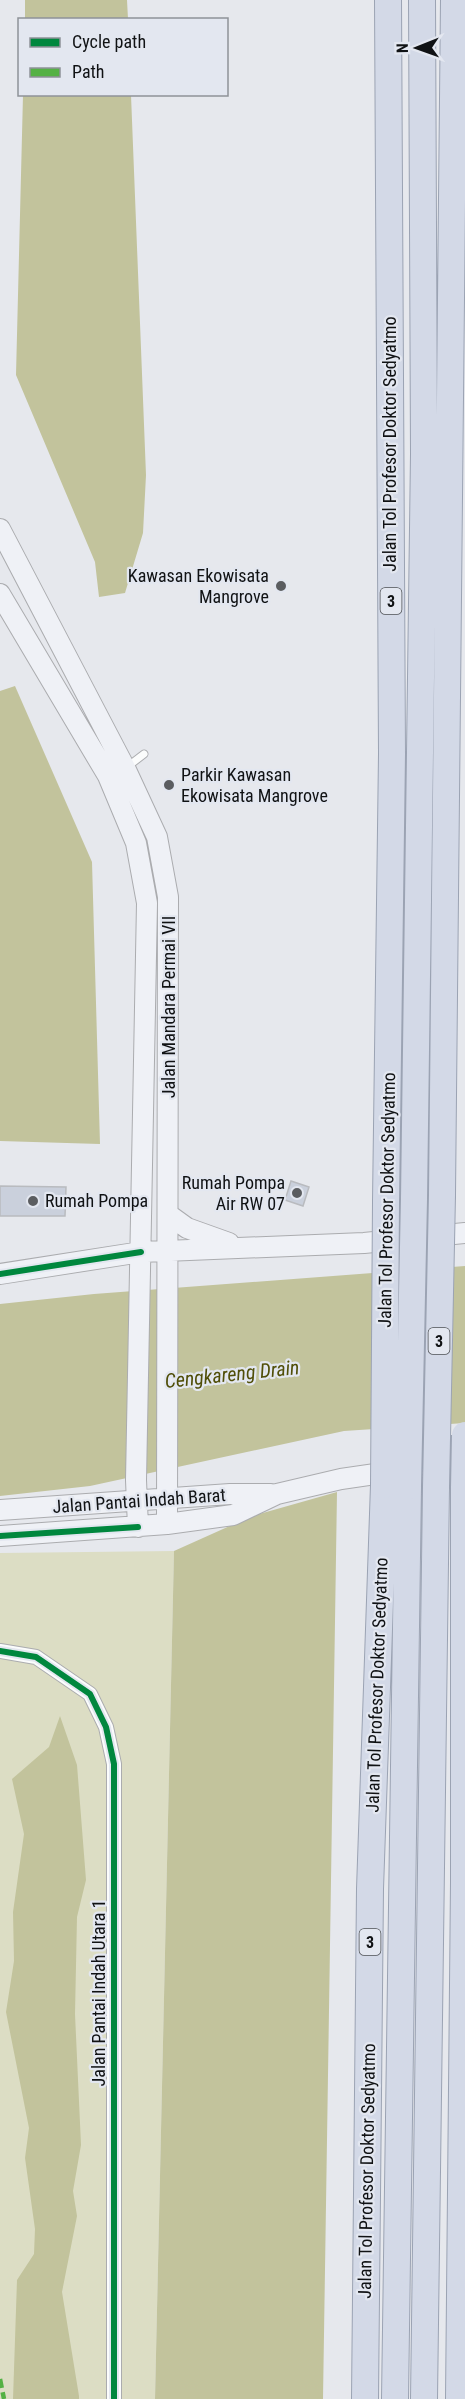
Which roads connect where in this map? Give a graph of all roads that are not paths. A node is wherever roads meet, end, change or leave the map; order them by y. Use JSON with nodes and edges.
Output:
{"nodes":[{"id":1,"x":388,"y":0,"type":"edge"},
{"id":2,"x":422,"y":0,"type":"edge"},
{"id":3,"x":453,"y":0,"type":"edge"},
{"id":4,"x":0,"y":530,"type":"edge"},
{"id":5,"x":0,"y":594,"type":"edge"},
{"id":6,"x":144,"y":754,"type":"dead end"},
{"id":7,"x":125,"y":768,"type":"junction"},
{"id":8,"x":170,"y":1215,"type":"junction"},
{"id":9,"x":465,"y":1233,"type":"edge"},
{"id":10,"x":250,"y":1247,"type":"junction"},
{"id":11,"x":168,"y":1251,"type":"junction"},
{"id":12,"x":141,"y":1252,"type":"junction"},
{"id":13,"x":0,"y":1274,"type":"edge"},
{"id":14,"x":465,"y":1435,"type":"edge"},
{"id":15,"x":465,"y":1461,"type":"edge"},
{"id":16,"x":396,"y":1485,"type":"junction"},
{"id":17,"x":464,"y":1488,"type":"edge"},
{"id":18,"x":277,"y":1494,"type":"junction"},
{"id":19,"x":166,"y":1499,"type":"junction"},
{"id":20,"x":136,"y":1502,"type":"junction"},
{"id":21,"x":0,"y":1510,"type":"edge"},
{"id":22,"x":167,"y":1524,"type":"junction"},
{"id":23,"x":138,"y":1527,"type":"junction"},
{"id":24,"x":0,"y":1536,"type":"edge"},
{"id":25,"x":0,"y":1651,"type":"edge"},
{"id":26,"x":114,"y":2399,"type":"edge"},
{"id":27,"x":365,"y":2399,"type":"edge"},
{"id":28,"x":395,"y":2399,"type":"edge"},
{"id":29,"x":424,"y":2399,"type":"edge"},
{"id":30,"x":459,"y":2399,"type":"edge"}],
"edges":[{"from":1,"to":16,"type":"highway","name":"Jalan Tol Profesor Doktor Sedyatmo","number":"3","bridge":true},
{"from":2,"to":16,"type":"highway","name":"Jalan Tol Profesor Doktor Sedyatmo","number":"3","bridge":true},
{"from":3,"to":29,"type":"highway","number":"3","bridge":true},
{"from":4,"to":7,"type":"main road","name":"Jalan Mandara Permai VII"},
{"from":5,"to":12,"type":"main road","name":"Jalan Mandara Permai VII"},
{"from":6,"to":7,"type":"lane"},
{"from":7,"to":8,"type":"main road","name":"Jalan Mandara Permai VII"},
{"from":8,"to":10,"type":"main road"},
{"from":8,"to":11,"type":"main road","name":"Jalan Mandara Permai VII"},
{"from":9,"to":10,"type":"main road"},
{"from":10,"to":11,"type":"main road"},
{"from":11,"to":12,"type":"main road"},
{"from":11,"to":19,"type":"main road","name":"Jalan Mandara Permai VII"},
{"from":12,"to":13,"type":"main road"},
{"from":12,"to":20,"type":"main road","name":"Jalan Mandara Permai VII"},
{"from":14,"to":17,"type":"highway","bridge":true},
{"from":15,"to":18,"type":"main road","name":"Jalan Pantai Indah Barat"},
{"from":16,"to":27,"type":"highway","name":"Jalan Tol Profesor Doktor Sedyatmo","number":"3"},
{"from":16,"to":28,"type":"highway","name":"Jalan Tol Profesor Doktor Sedyatmo","number":"3"},
{"from":17,"to":30,"type":"highway"},
{"from":18,"to":19,"type":"main road","name":"Jalan Pantai Indah Barat"},
{"from":18,"to":22,"type":"main road","name":"Jalan Pantai Indah Barat"},
{"from":19,"to":20,"type":"main road","name":"Jalan Pantai Indah Barat"},
{"from":19,"to":22,"type":"main road","name":"Jalan Mandara Permai VII"},
{"from":20,"to":21,"type":"main road","name":"Jalan Pantai Indah Barat"},
{"from":20,"to":23,"type":"main road","name":"Jalan Mandara Permai VII"},
{"from":22,"to":23,"type":"main road","name":"Jalan Pantai Indah Barat"},
{"from":23,"to":24,"type":"main road","name":"Jalan Pantai Indah Barat"},
{"from":25,"to":26,"type":"street","name":"Jalan Pantai Indah Utara 1"}]}
